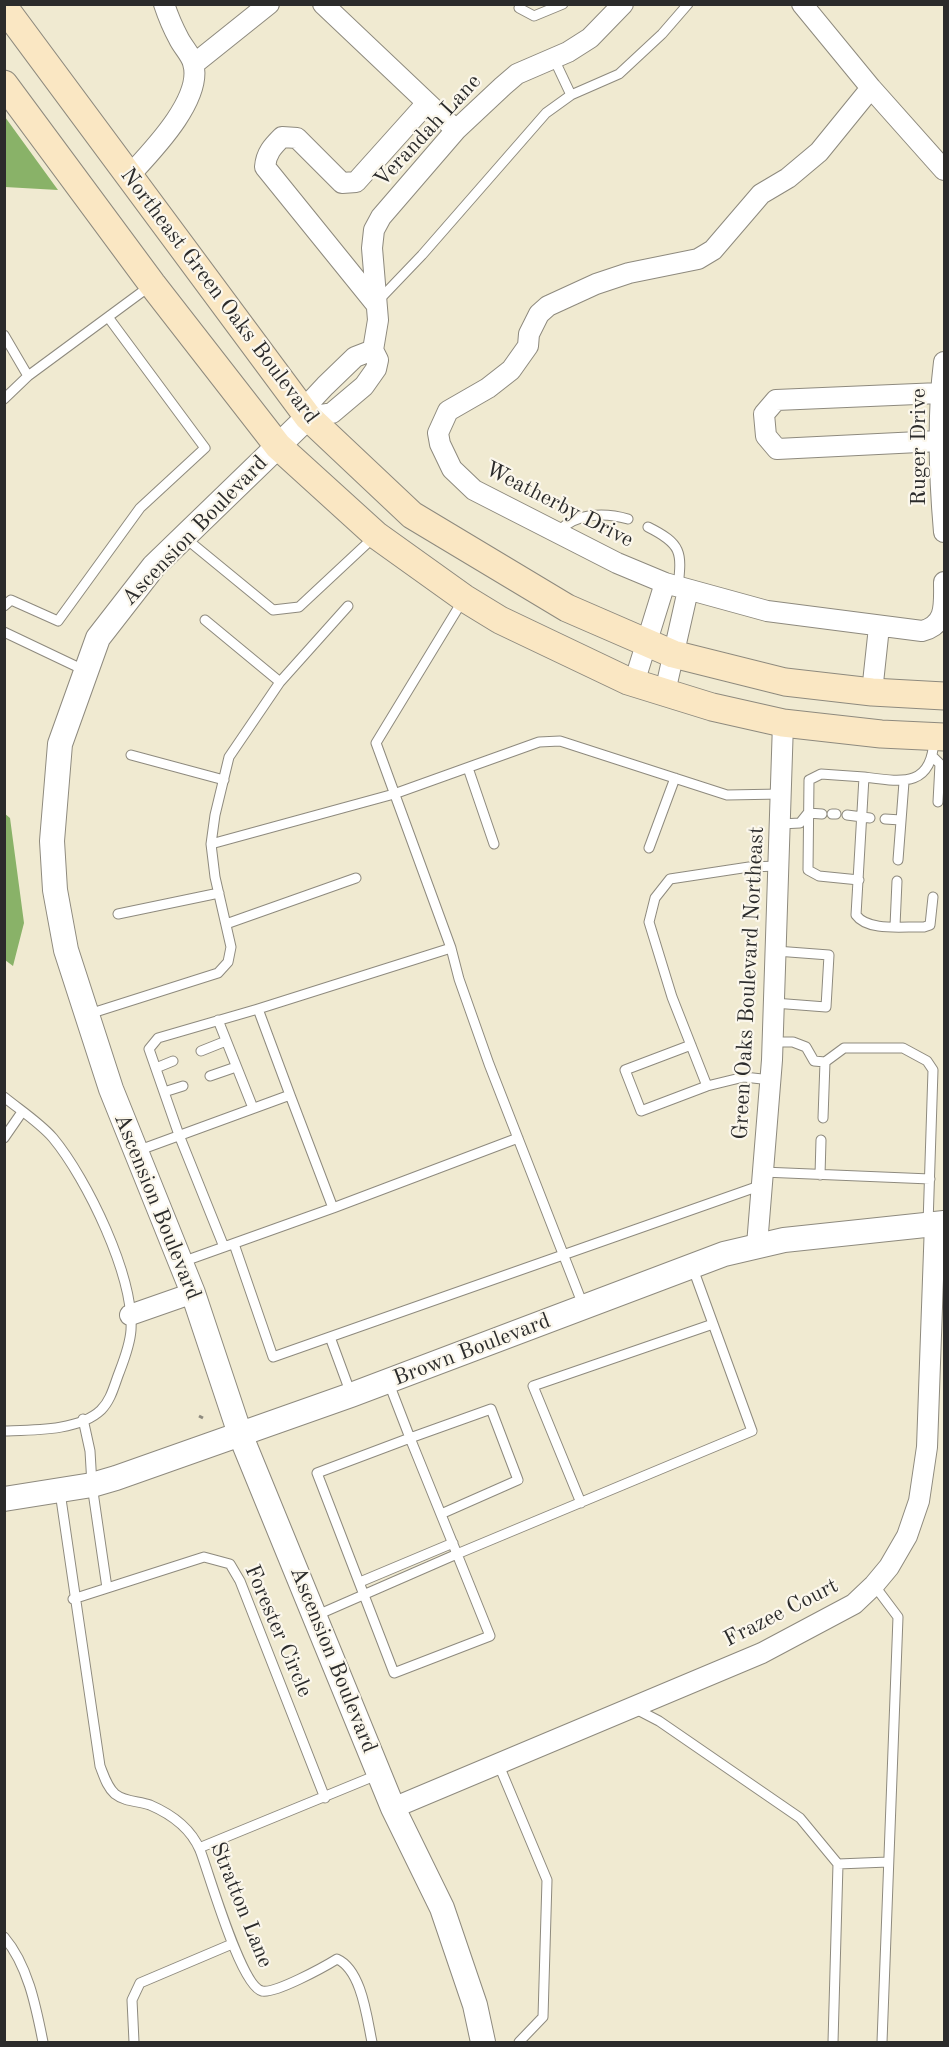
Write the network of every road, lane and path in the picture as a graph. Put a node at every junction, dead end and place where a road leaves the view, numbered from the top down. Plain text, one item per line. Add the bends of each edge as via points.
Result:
1 (164, 4) edge
2 (269, 4) edge
3 (323, 4) edge
4 (520, 4) edge
5 (563, 4) edge
6 (622, 4) edge
7 (688, 4) edge
8 (802, 4) edge
9 (4, 7) edge
10 (554, 58) junction
11 (194, 64) junction
12 (4, 84) edge
13 (871, 88) junction
14 (571, 95) junction
15 (426, 104) junction
16 (456, 130) junction
17 (945, 170) edge
18 (128, 177) junction
19 (152, 284) junction
20 (375, 303) junction
21 (108, 317) junction
22 (6, 340) edge
23 (373, 350) junction
24 (945, 362) edge
25 (28, 376) junction
26 (940, 393) junction
27 (4, 399) edge
28 (308, 417) junction
29 (939, 441) junction
30 (278, 446) junction
31 (628, 519) dead end
32 (648, 527) dead end
33 (558, 532) junction
34 (945, 532) edge
35 (376, 535) junction
36 (184, 537) junction
37 (945, 582) edge
38 (677, 587) junction
39 (464, 598) junction
40 (7, 600) edge
41 (348, 606) dead end
42 (944, 608) edge
43 (205, 620) dead end
44 (879, 627) junction
45 (4, 632) edge
46 (646, 642) junction
47 (674, 654) junction
48 (86, 671) junction
49 (280, 682) junction
50 (634, 683) junction
51 (872, 692) junction
52 (665, 693) junction
53 (945, 696) edge
54 (783, 723) junction
55 (937, 743) edge
56 (131, 755) dead end
57 (468, 768) junction
58 (864, 777) junction
59 (675, 778) junction
60 (224, 780) junction
61 (903, 782) junction
62 (394, 794) junction
63 (781, 794) junction
64 (938, 802) dead end
65 (808, 813) junction
66 (830, 814) dead end
67 (847, 815) dead end
68 (866, 817) junction
69 (885, 819) dead end
70 (901, 820) junction
71 (781, 824) junction
72 (211, 844) junction
73 (494, 844) dead end
74 (649, 848) dead end
75 (898, 860) dead end
76 (778, 866) junction
77 (356, 878) dead end
78 (859, 880) junction
79 (897, 881) dead end
80 (219, 893) junction
81 (933, 897) dead end
82 (118, 914) dead end
83 (226, 924) junction
84 (895, 926) junction
85 (451, 948) junction
86 (776, 951) junction
87 (774, 1003) junction
88 (258, 1009) junction
89 (87, 1015) junction
90 (218, 1020) junction
91 (226, 1041) junction
92 (773, 1042) junction
93 (691, 1045) junction
94 (201, 1051) dead end
95 (173, 1061) dead end
96 (825, 1062) junction
97 (236, 1067) junction
98 (156, 1068) junction
99 (210, 1076) dead end
100 (771, 1080) junction
101 (183, 1086) dead end
102 (708, 1086) junction
103 (164, 1092) junction
104 (290, 1095) junction
105 (4, 1097) edge
106 (253, 1108) junction
107 (22, 1112) junction
108 (822, 1118) dead end
109 (180, 1135) junction
110 (4, 1138) edge
111 (518, 1138) junction
112 (821, 1140) dead end
113 (136, 1151) junction
114 (820, 1175) junction
115 (763, 1179) junction
116 (930, 1179) junction
117 (333, 1208) junction
118 (936, 1223) edge
119 (234, 1244) junction
120 (757, 1245) junction
121 (224, 1247) junction
122 (564, 1254) junction
123 (180, 1263) junction
124 (691, 1265) junction
125 (192, 1293) junction
126 (584, 1308) junction
127 (130, 1315) junction
128 (713, 1324) junction
129 (330, 1337) junction
130 (388, 1381) junction
131 (351, 1395) junction
132 (83, 1419) junction
133 (4, 1431) edge
134 (240, 1434) junction
135 (410, 1438) junction
136 (92, 1485) junction
137 (59, 1491) junction
138 (4, 1499) edge
139 (581, 1503) junction
140 (441, 1514) junction
141 (453, 1543) junction
142 (458, 1554) junction
143 (360, 1582) junction
144 (874, 1585) junction
145 (107, 1588) junction
146 (365, 1594) junction
147 (73, 1599) junction
148 (315, 1616) junction
149 (632, 1707) junction
150 (498, 1763) junction
151 (380, 1773) junction
152 (330, 1796) junction
153 (393, 1808) junction
154 (199, 1848) junction
155 (888, 1862) junction
156 (838, 1864) junction
157 (4, 1937) edge
158 (232, 1944) junction
159 (44, 2043) edge
160 (134, 2043) edge
161 (372, 2043) edge
162 (483, 2043) edge
163 (519, 2043) edge
164 (833, 2043) edge
165 (882, 2043) edge

1 - 11 street
2 - 11 street
3 - 15 street
4 - 5 lane via 519,8 534,16
6 - 10 street, Verandah Lane via 590,38
7 - 14 lane via 619,74
8 - 13 street
9 - 18 main road, Northeast Green Oaks Boulevard
10 - 14 lane
10 - 16 street, Verandah Lane via 518,74
11 - 18 street via 188,101 161,141
12 - 19 main road, Northeast Green Oaks Boulevard
13 - 17 street
13 - 33 street, Weatherby Drive via 819,152 761,194 713,250 698,259 596,284 548,306 539,314 528,346 511,370 448,411 438,433 440,444 461,479 474,490
14 - 20 lane via 546,113
15 - 16 street
15 - 20 street via 356,182 342,183 297,138 282,136 265,160 265,167
16 - 20 street, Verandah Lane via 374,230
18 - 28 main road, Northeast Green Oaks Boulevard
19 - 21 lane
19 - 30 main road, Northeast Green Oaks Boulevard
20 - 23 street, Verandah Lane via 378,320
21 - 25 lane
21 - 40 lane via 205,448 140,508 58,621
22 - 25 lane
23 - 28 street via 355,357 324,386 310,402
23 - 28 street, Verandah Lane via 378,360 376,369 364,386 332,413
24 - 26 street, Ruger Drive
25 - 27 lane
26 - 29 street, Ruger Drive
26 - 29 street via 776,400 764,414 766,436 777,449
28 - 30 street, Ascension Boulevard
28 - 46 main road, Northeast Green Oaks Boulevard via 412,515 567,608
29 - 34 street, Ruger Drive
30 - 35 main road, Northeast Green Oaks Boulevard
30 - 36 street, Ascension Boulevard
31 - 33 lane via 598,515 579,518
32 - 38 lane via 667,536 679,548
33 - 38 street, Weatherby Drive via 617,563
35 - 36 lane via 299,607 273,610
35 - 39 main road, Northeast Green Oaks Boulevard
36 - 48 street, Ascension Boulevard via 154,566 112,618 98,638
37 - 42 street
38 - 44 street, Weatherby Drive via 767,611
38 - 46 street
38 - 47 street
39 - 50 main road, Northeast Green Oaks Boulevard via 500,620
39 - 62 lane via 376,743
41 - 49 lane
42 - 44 street, Weatherby Drive via 941,620 930,629
43 - 49 lane
44 - 51 street
45 - 48 lane
46 - 47 main road, Northeast Green Oaks Boulevard
46 - 50 street
47 - 51 main road, Northeast Green Oaks Boulevard via 785,682
47 - 52 street
48 - 89 street, Ascension Boulevard via 60,744 52,841 55,890 66,950
49 - 60 lane via 229,757
50 - 52 main road, Northeast Green Oaks Boulevard
51 - 53 main road, Northeast Green Oaks Boulevard
52 - 54 main road, Northeast Green Oaks Boulevard
54 - 55 main road, Northeast Green Oaks Boulevard
54 - 63 street, Green Oaks Boulevard Northeast
55 - 61 lane via 922,773
55 - 64 lane
56 - 60 lane
57 - 59 lane via 539,742 560,741
57 - 62 lane
57 - 73 lane
58 - 61 lane
58 - 65 lane via 814,776 809,780
58 - 68 lane
59 - 63 lane via 728,795
59 - 74 lane
60 - 72 lane
61 - 70 lane
62 - 72 lane
62 - 85 lane
63 - 71 street, Green Oaks Boulevard Northeast
65 - 66 lane
65 - 71 lane via 800,823
65 - 78 lane via 807,870 819,876
67 - 68 lane
68 - 78 lane
69 - 70 lane
70 - 75 lane
71 - 76 street, Green Oaks Boulevard Northeast
72 - 80 lane
76 - 86 street, Green Oaks Boulevard Northeast
76 - 93 lane via 670,879 655,898 649,922
77 - 83 lane
78 - 84 lane via 856,915 861,921
79 - 84 lane
80 - 82 lane
80 - 83 lane
81 - 84 lane via 930,925
83 - 89 lane via 231,947 228,962 218,973
85 - 88 lane
85 - 111 lane
86 - 87 street, Green Oaks Boulevard Northeast
86 - 87 lane via 829,956 826,1007
87 - 92 street, Green Oaks Boulevard Northeast
88 - 90 lane
88 - 104 lane
89 - 113 street, Ascension Boulevard
90 - 91 lane
90 - 98 lane via 158,1038 149,1049
91 - 94 lane
91 - 97 lane
92 - 96 lane via 806,1047 814,1061
92 - 100 street, Green Oaks Boulevard Northeast
93 - 102 lane
93 - 102 lane via 625,1070 641,1111
95 - 98 lane
96 - 108 lane
96 - 116 lane via 844,1048 903,1048 927,1061 933,1070
97 - 99 lane
97 - 106 lane
98 - 103 lane
100 - 102 lane via 744,1077
100 - 115 street, Green Oaks Boulevard Northeast
101 - 103 lane
103 - 109 lane
104 - 106 lane
104 - 117 lane
105 - 107 lane
106 - 109 lane
107 - 110 lane
107 - 127 lane via 52,1136 88,1193 116,1255
109 - 113 lane
109 - 121 lane
111 - 117 lane
111 - 122 lane
112 - 114 lane
113 - 123 street, Ascension Boulevard
114 - 115 lane
114 - 116 lane
115 - 120 street, Green Oaks Boulevard Northeast
115 - 122 lane
116 - 118 lane
117 - 119 lane
118 - 120 street, Brown Boulevard
118 - 144 street, Frazee Court via 927,1447 919,1501 907,1536
119 - 121 lane
119 - 129 lane via 273,1357
120 - 124 street, Brown Boulevard
121 - 123 lane
122 - 126 lane
122 - 129 lane
123 - 125 street, Ascension Boulevard
124 - 126 street, Brown Boulevard
124 - 128 lane
125 - 127 street
125 - 134 street, Ascension Boulevard
126 - 130 street, Brown Boulevard
127 - 132 lane via 128,1350 110,1397 100,1411
128 - 139 lane via 752,1431
128 - 139 lane via 533,1386
129 - 131 lane
130 - 131 street, Brown Boulevard
130 - 135 lane
131 - 134 street, Brown Boulevard
132 - 133 lane via 54,1430
132 - 136 lane
134 - 136 street, Brown Boulevard
134 - 148 street, Ascension Boulevard
135 - 140 lane
135 - 140 lane via 491,1408 518,1480
135 - 143 lane via 317,1473
136 - 137 street, Brown Boulevard
136 - 145 lane
137 - 138 street, Brown Boulevard
137 - 147 lane, Stratton Lane
139 - 142 lane
140 - 141 lane
141 - 142 lane
141 - 143 lane
142 - 146 lane
142 - 146 lane via 490,1636 394,1673
143 - 146 lane
144 - 149 street, Frazee Court via 854,1604 798,1635
144 - 155 lane via 898,1617
145 - 147 lane
145 - 152 lane, Forester Circle via 204,1557 230,1564
146 - 148 lane
147 - 154 lane, Stratton Lane via 100,1766 108,1786 123,1798 150,1805 183,1824
148 - 151 street, Ascension Boulevard
149 - 150 street, Frazee Court
149 - 156 lane via 659,1721 800,1818
150 - 153 street, Frazee Court
150 - 163 lane via 547,1880 543,2017
151 - 152 lane
151 - 153 street, Ascension Boulevard
152 - 154 lane
153 - 162 street, Ascension Boulevard via 442,1908 476,2005
154 - 158 lane, Stratton Lane
155 - 156 lane
155 - 165 lane
156 - 164 lane
157 - 159 lane via 28,1983
158 - 160 lane via 140,1983 132,2000
158 - 161 lane, Stratton Lane via 254,1988 263,1992 337,1959 343,1961 362,1995

